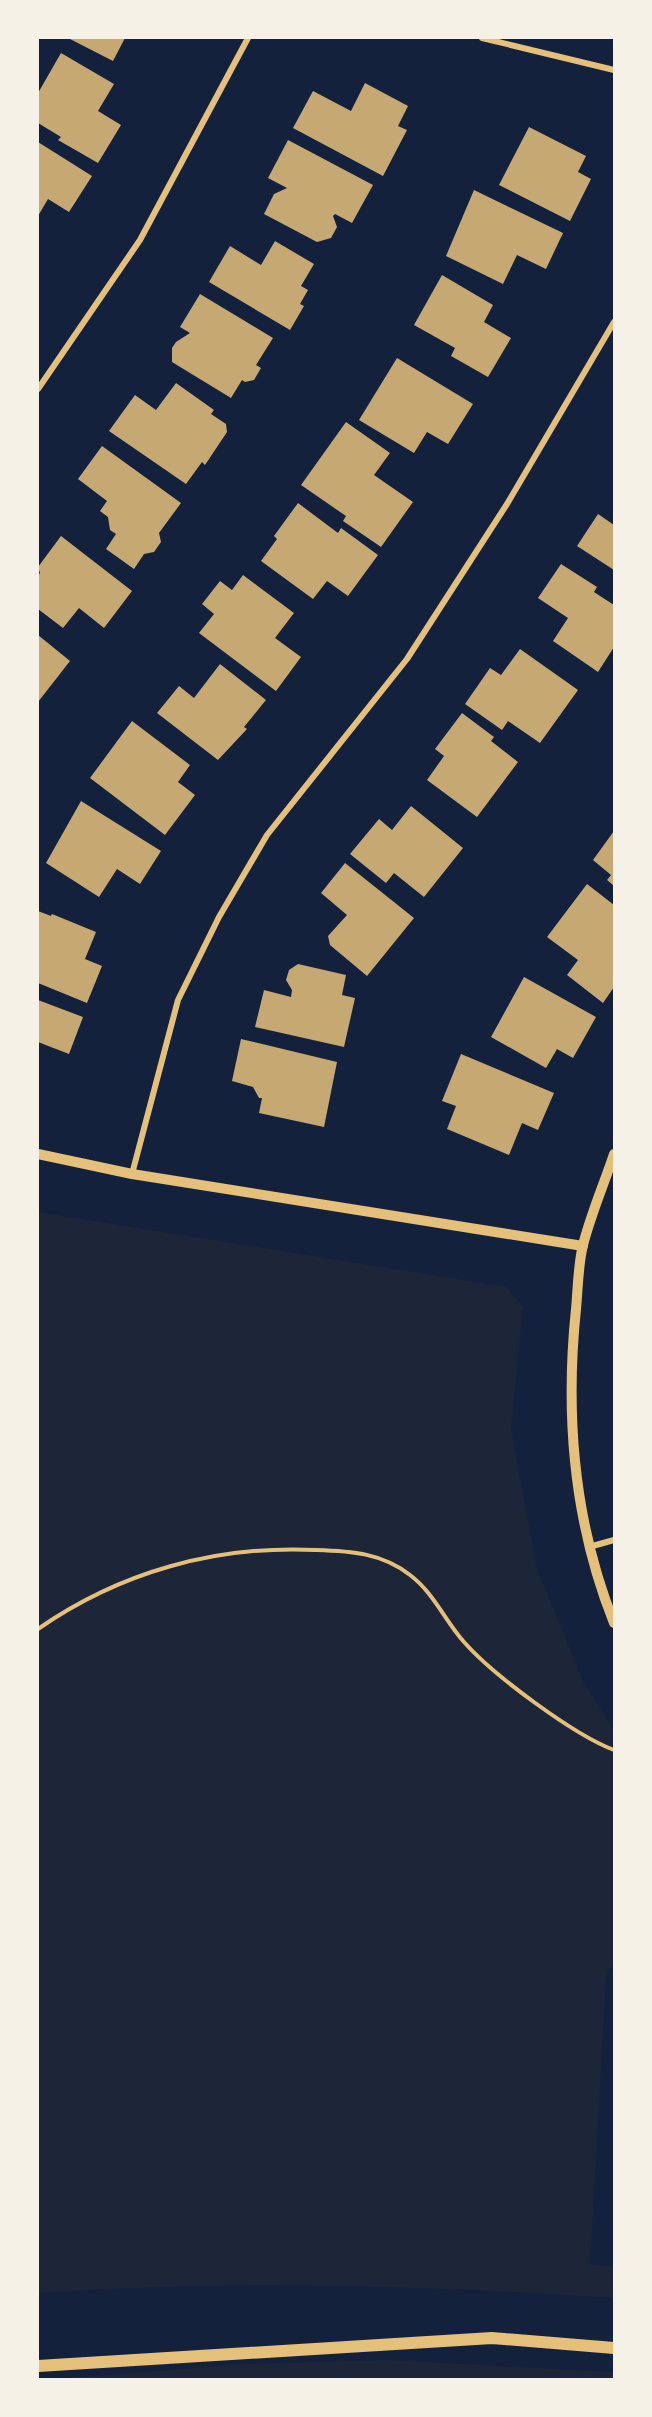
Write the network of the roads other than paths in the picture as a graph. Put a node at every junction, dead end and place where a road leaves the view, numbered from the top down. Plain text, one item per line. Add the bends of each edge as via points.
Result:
1 (248, 38) edge
2 (482, 38) edge
3 (615, 70) edge
4 (615, 322) edge
5 (38, 389) edge
6 (38, 1154) edge
7 (615, 1154) edge
8 (132, 1174) junction
9 (583, 1246) junction
10 (615, 1540) edge
11 (589, 1547) junction
12 (615, 1623) edge
13 (615, 2348) edge
14 (38, 2366) edge

1 - 5 street via 140,240
2 - 3 street
4 - 8 street via 507,504 406,659 267,835 219,917 178,1000
6 - 8 street
7 - 9 street
8 - 9 street
9 - 11 street via 572,1352 573,1443 578,1496
10 - 11 street
11 - 12 street
13 - 14 main road via 492,2338

